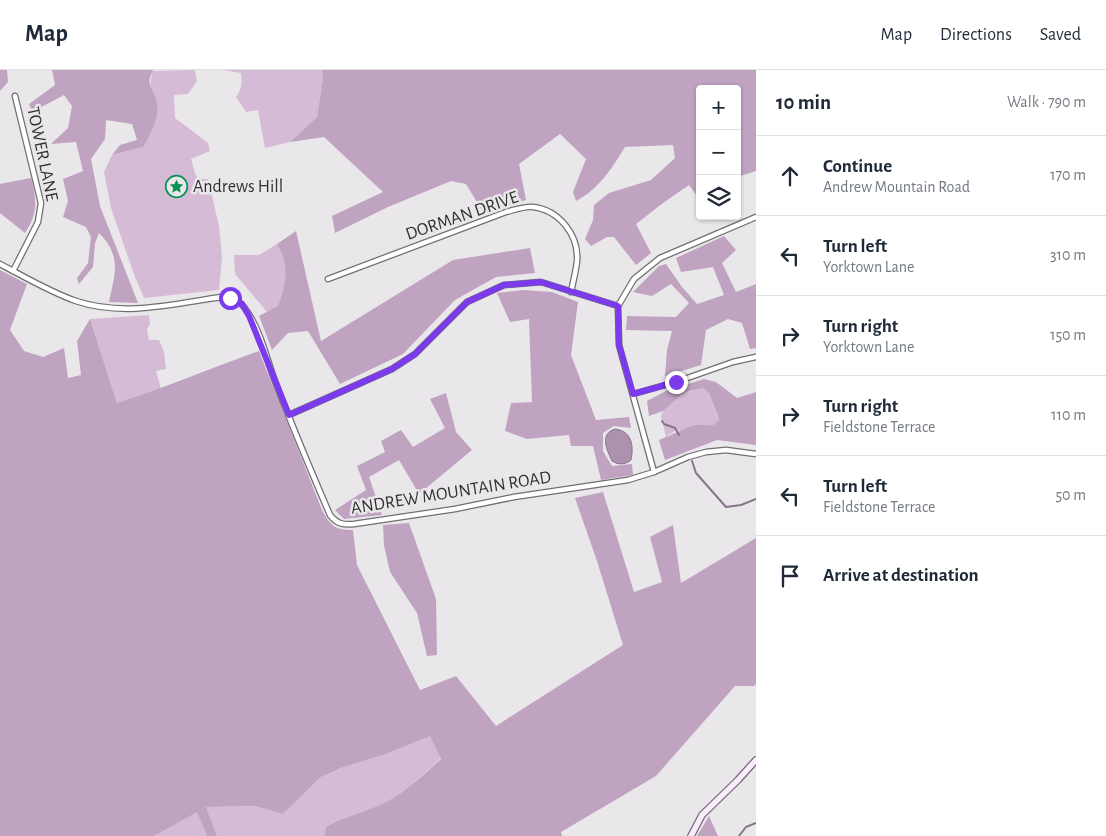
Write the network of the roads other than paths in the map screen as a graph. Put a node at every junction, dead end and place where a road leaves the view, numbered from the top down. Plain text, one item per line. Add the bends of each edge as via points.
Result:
1 (15, 96) dead end
2 (756, 217) edge
3 (0, 264) edge
4 (13, 271) junction
5 (328, 279) dead end
6 (571, 292) junction
7 (618, 306) junction
8 (756, 357) edge
9 (633, 394) junction
10 (289, 415) junction
11 (756, 454) edge
12 (654, 472) junction
13 (756, 760) edge
14 (691, 836) edge

1 - 4 street, TOWER LANE via 41,202 38,222
2 - 7 street via 660,258 634,279
3 - 4 street, ANDREW MOUNTAIN ROAD
4 - 10 street, ANDREW MOUNTAIN ROAD via 76,301 105,307 153,308 221,298 235,299 246,309 253,323
5 - 6 street, DORMAN DRIVE via 506,212 532,207 556,215 574,239 577,259
6 - 7 street
6 - 10 street via 541,282 504,285 467,302 415,354 392,369
7 - 9 street via 619,345
8 - 9 street
9 - 12 street
10 - 12 street, ANDREW MOUNTAIN ROAD via 330,515 342,524 439,512 514,497 622,482
11 - 12 street, ANDREW MOUNTAIN ROAD via 726,450 706,452
13 - 14 street via 702,815

